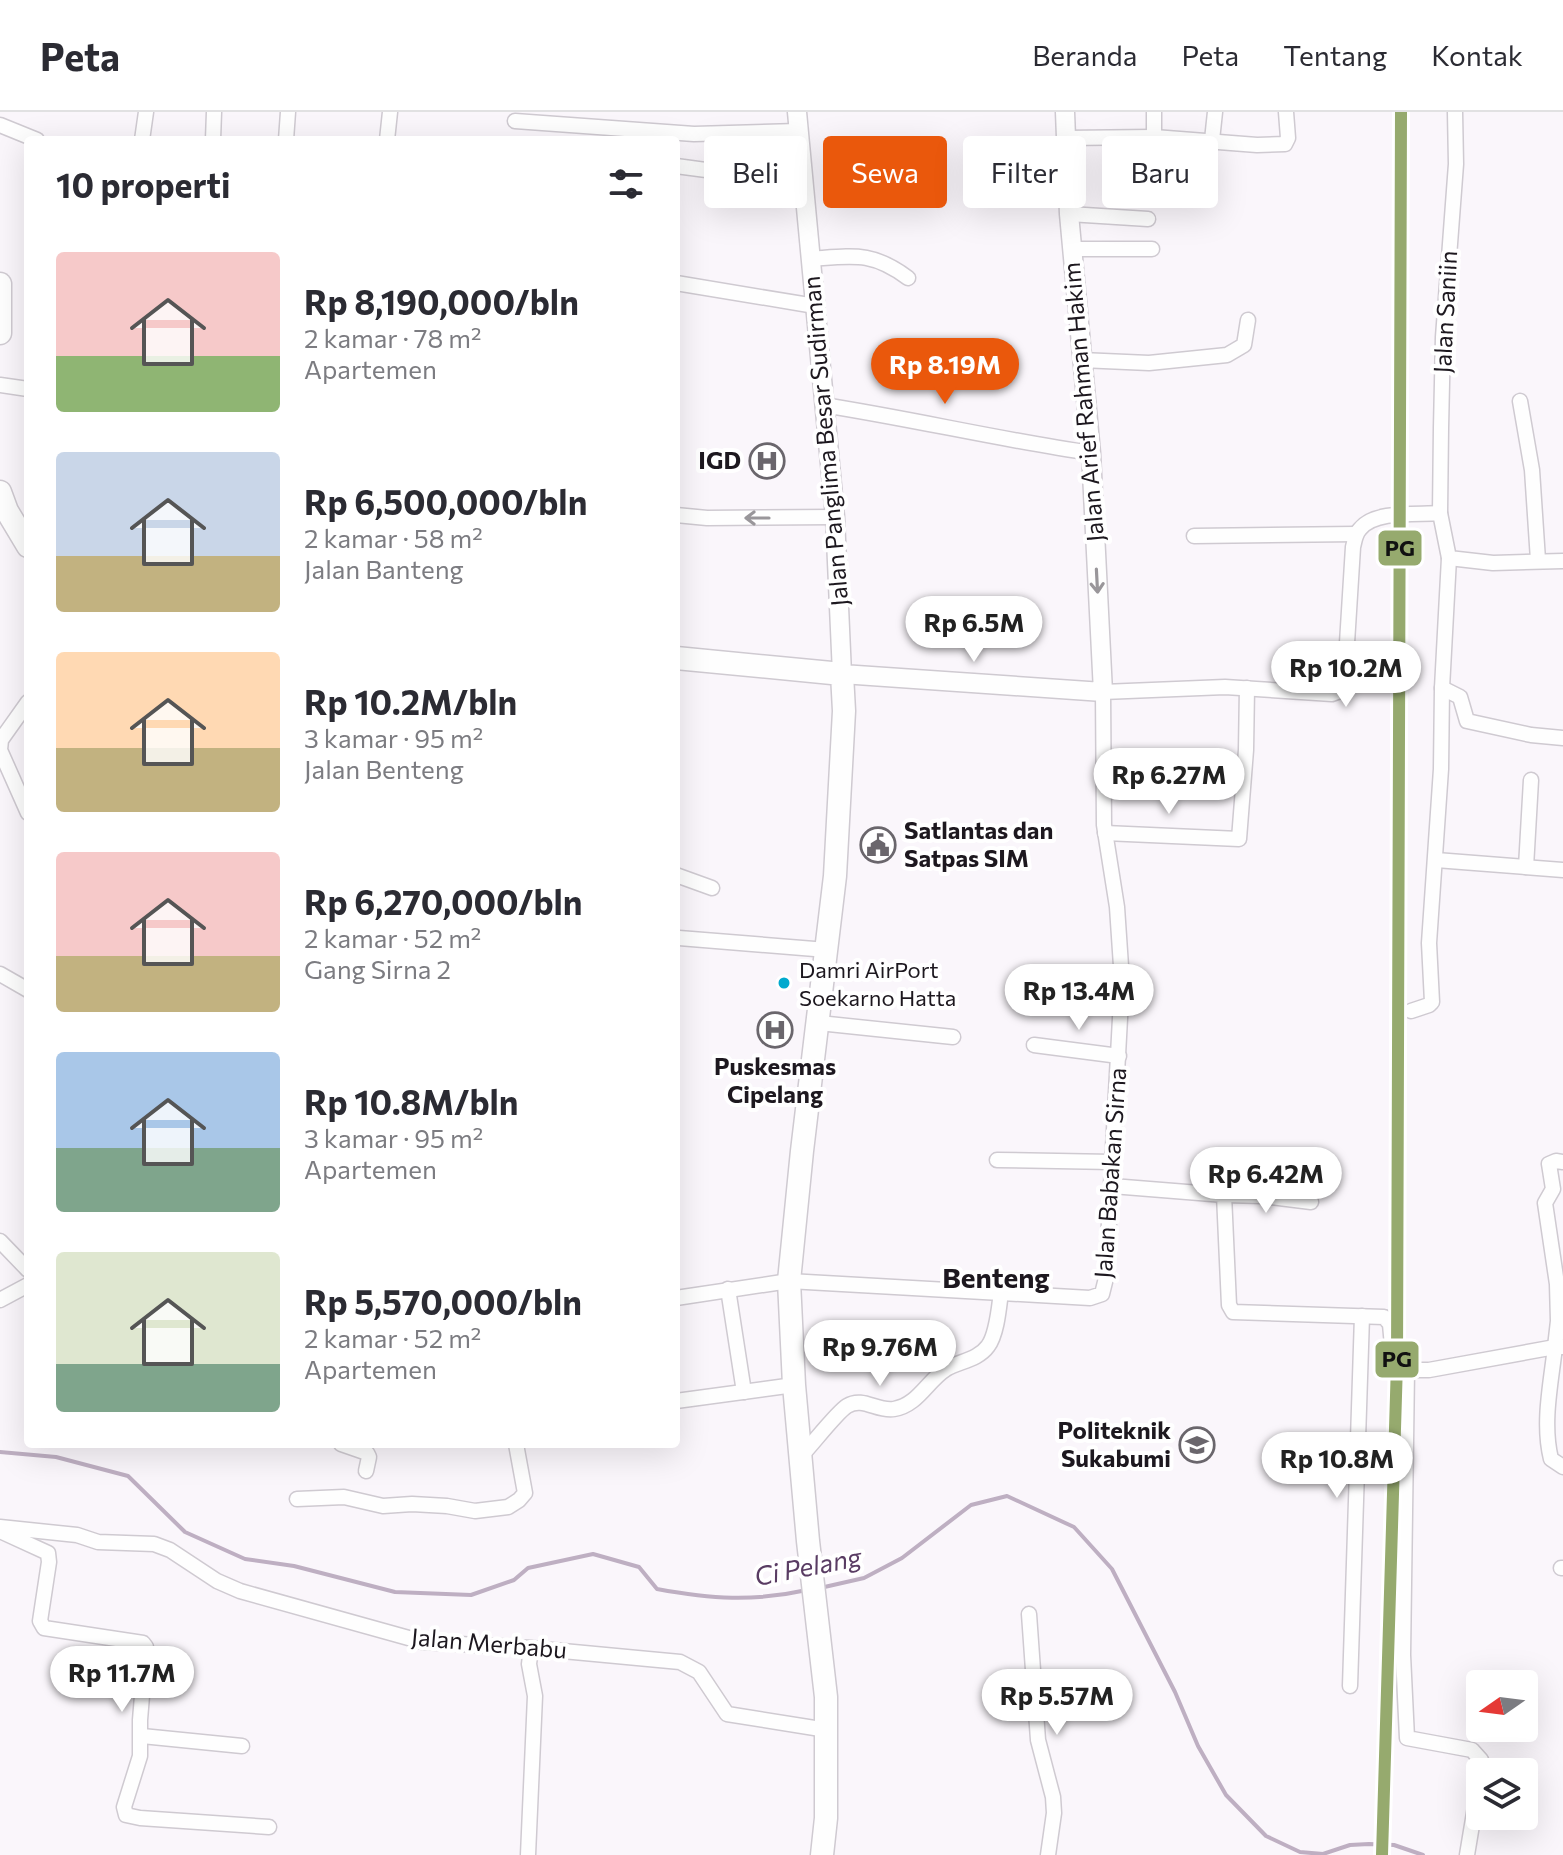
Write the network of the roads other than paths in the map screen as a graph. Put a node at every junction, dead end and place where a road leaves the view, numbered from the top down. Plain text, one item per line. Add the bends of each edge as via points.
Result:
1 (146, 112) edge
2 (214, 112) edge
3 (288, 112) edge
4 (390, 112) edge
5 (797, 112) edge
6 (1065, 112) edge
7 (1154, 112) edge
8 (1215, 112) edge
9 (1286, 112) edge
10 (1455, 112) edge
11 (515, 121) dead end
12 (3, 128) edge
13 (798, 131) junction
14 (26, 136) edge
15 (143, 136) edge
16 (213, 136) edge
17 (286, 136) edge
18 (387, 136) edge
19 (798, 136) edge
20 (1065, 136) edge
21 (1154, 136) edge
22 (1212, 136) edge
23 (1218, 141) edge
24 (680, 167) edge
25 (704, 170) edge
26 (805, 208) edge
27 (1069, 208) edge
28 (1069, 214) junction
29 (1148, 219) dead end
30 (1071, 249) junction
31 (1152, 249) dead end
32 (810, 259) junction
33 (908, 278) dead end
34 (0, 284) edge
35 (680, 284) edge
36 (815, 306) junction
37 (1248, 320) dead end
38 (0, 333) edge
39 (1081, 360) junction
40 (0, 385) edge
41 (24, 388) edge
42 (1520, 401) dead end
43 (823, 405) junction
44 (1091, 453) junction
45 (0, 492) edge
46 (1440, 513) junction
47 (680, 515) edge
48 (835, 517) junction
49 (1356, 534) junction
50 (1194, 536) dead end
51 (24, 539) edge
52 (1449, 558) junction
53 (1538, 560) junction
54 (1563, 561) edge
55 (680, 658) edge
56 (842, 674) junction
57 (1247, 688) junction
58 (1442, 688) junction
59 (1103, 692) junction
60 (24, 708) edge
61 (1563, 738) edge
62 (1531, 780) dead end
63 (24, 804) edge
64 (1105, 833) junction
65 (1436, 860) junction
66 (1526, 867) junction
67 (1563, 870) edge
68 (680, 876) edge
69 (712, 888) dead end
70 (680, 938) edge
71 (827, 950) junction
72 (0, 974) edge
73 (24, 988) edge
74 (1411, 1011) dead end
75 (819, 1023) junction
76 (953, 1037) dead end
77 (1034, 1045) dead end
78 (1119, 1056) junction
79 (997, 1160) dead end
80 (1113, 1162) junction
81 (1563, 1162) edge
82 (1112, 1186) junction
83 (1224, 1195) junction
84 (1311, 1202) dead end
85 (0, 1241) edge
86 (24, 1267) edge
87 (789, 1281) junction
88 (24, 1287) edge
89 (728, 1289) junction
90 (1001, 1292) junction
91 (680, 1297) edge
92 (0, 1300) edge
93 (1362, 1316) junction
94 (1559, 1347) edge
95 (1407, 1370) junction
96 (794, 1385) junction
97 (744, 1392) junction
98 (680, 1400) edge
99 (353, 1448) edge
100 (517, 1448) edge
101 (801, 1456) junction
102 (1563, 1467) edge
103 (366, 1471) dead end
104 (297, 1499) dead end
105 (0, 1529) edge
106 (1029, 1614) dead end
107 (531, 1648) junction
108 (1350, 1686) dead end
109 (827, 1730) junction
110 (142, 1736) junction
111 (242, 1746) dead end
112 (1479, 1758) edge
113 (269, 1827) dead end
114 (1471, 1830) edge
115 (1467, 1853) edge
116 (528, 1855) edge
117 (822, 1855) edge
118 (1048, 1855) edge

1 - 15 street
2 - 16 street
3 - 17 street
4 - 18 street
5 - 13 main road, Jalan Panglima Besar Sudirman
6 - 20 main road, Jalan Arief Rahman Hakim
7 - 21 street
8 - 22 street
9 - 23 street via 1285,144
10 - 46 street, Jalan Saniin
11 - 13 street via 694,134
12 - 14 street
13 - 19 main road, Jalan Panglima Besar Sudirman
24 - 25 street
26 - 32 main road, Jalan Panglima Besar Sudirman
27 - 28 main road, Jalan Arief Rahman Hakim
28 - 29 street
28 - 30 main road, Jalan Arief Rahman Hakim
30 - 31 street
30 - 39 main road, Jalan Arief Rahman Hakim
32 - 33 street via 867,256
32 - 36 main road, Jalan Panglima Besar Sudirman
34 - 38 highway
35 - 36 street
36 - 43 main road, Jalan Panglima Besar Sudirman
37 - 39 street via 1244,345 1227,355 1149,363
39 - 44 main road, Jalan Arief Rahman Hakim
40 - 41 street
42 - 53 street via 1532,470
43 - 44 street
43 - 48 main road, Jalan Panglima Besar Sudirman
44 -> 59 main road, Jalan Arief Rahman Hakim
45 - 51 highway
46 - 49 street via 1379,518
46 - 52 street, Jalan Saniin
48 -> 47 street
48 - 56 main road, Jalan Panglima Besar Sudirman
49 - 50 street
49 - 57 street via 1340,691
52 - 53 street via 1493,563
52 - 58 street, Jalan Saniin
53 - 54 street
55 - 56 highway
56 - 59 main road
56 - 71 highway via 844,711
57 - 59 street
57 - 64 street via 1239,839
58 - 61 street via 1460,697 1467,721
58 - 65 street, Jalan Saniin
59 - 64 street, Jalan Babakan Sirna
60 - 63 street via 1,740 0,750
62 - 66 street
64 - 78 street, Jalan Babakan Sirna via 1121,948
65 - 66 street
65 - 74 street, Jalan Saniin via 1429,943 1432,1002
66 - 67 street
68 - 69 street
70 - 71 street
71 - 75 highway
72 - 73 street
75 - 76 street
75 - 87 highway
77 - 78 street
78 - 80 street, Jalan Babakan Sirna
79 - 80 street
80 - 82 street, Jalan Babakan Sirna
81 - 94 street via 1549,1164 1553,1189 1545,1203 1557,1284
82 - 83 street
82 - 90 street, Jalan Babakan Sirna via 1102,1294 1090,1298
83 - 84 street
83 - 93 street via 1233,1312
85 - 86 street
87 - 89 street, Jalan Babakan Sirna
87 - 90 street, Jalan Babakan Sirna
87 - 96 highway
88 - 92 street
89 - 91 street, Jalan Babakan Sirna
89 - 97 street
90 - 101 street via 990,1344 982,1352 948,1368 903,1407 884,1410 860,1402 846,1407
93 - 95 street via 1388,1320 1393,1357
93 - 108 street
94 - 95 street
94 - 102 street via 1547,1420 1551,1459
95 - 112 street via 1407,1738 1472,1750
96 - 97 street
96 - 101 highway
97 - 98 street
99 - 103 street via 367,1453
100 - 104 street via 525,1493 508,1507 491,1511 383,1506 344,1497
101 - 109 highway
105 - 107 street, Jalan Merbabu via 154,1544 240,1591 412,1640
105 - 110 street via 48,1553 40,1621 44,1628 146,1647
106 - 118 street via 1038,1740 1053,1797
107 - 109 street, Jalan Merbabu via 687,1664 699,1672 727,1714
107 - 116 street via 535,1696
109 - 117 highway
110 - 111 street
110 - 113 street via 126,1815
114 - 115 street

